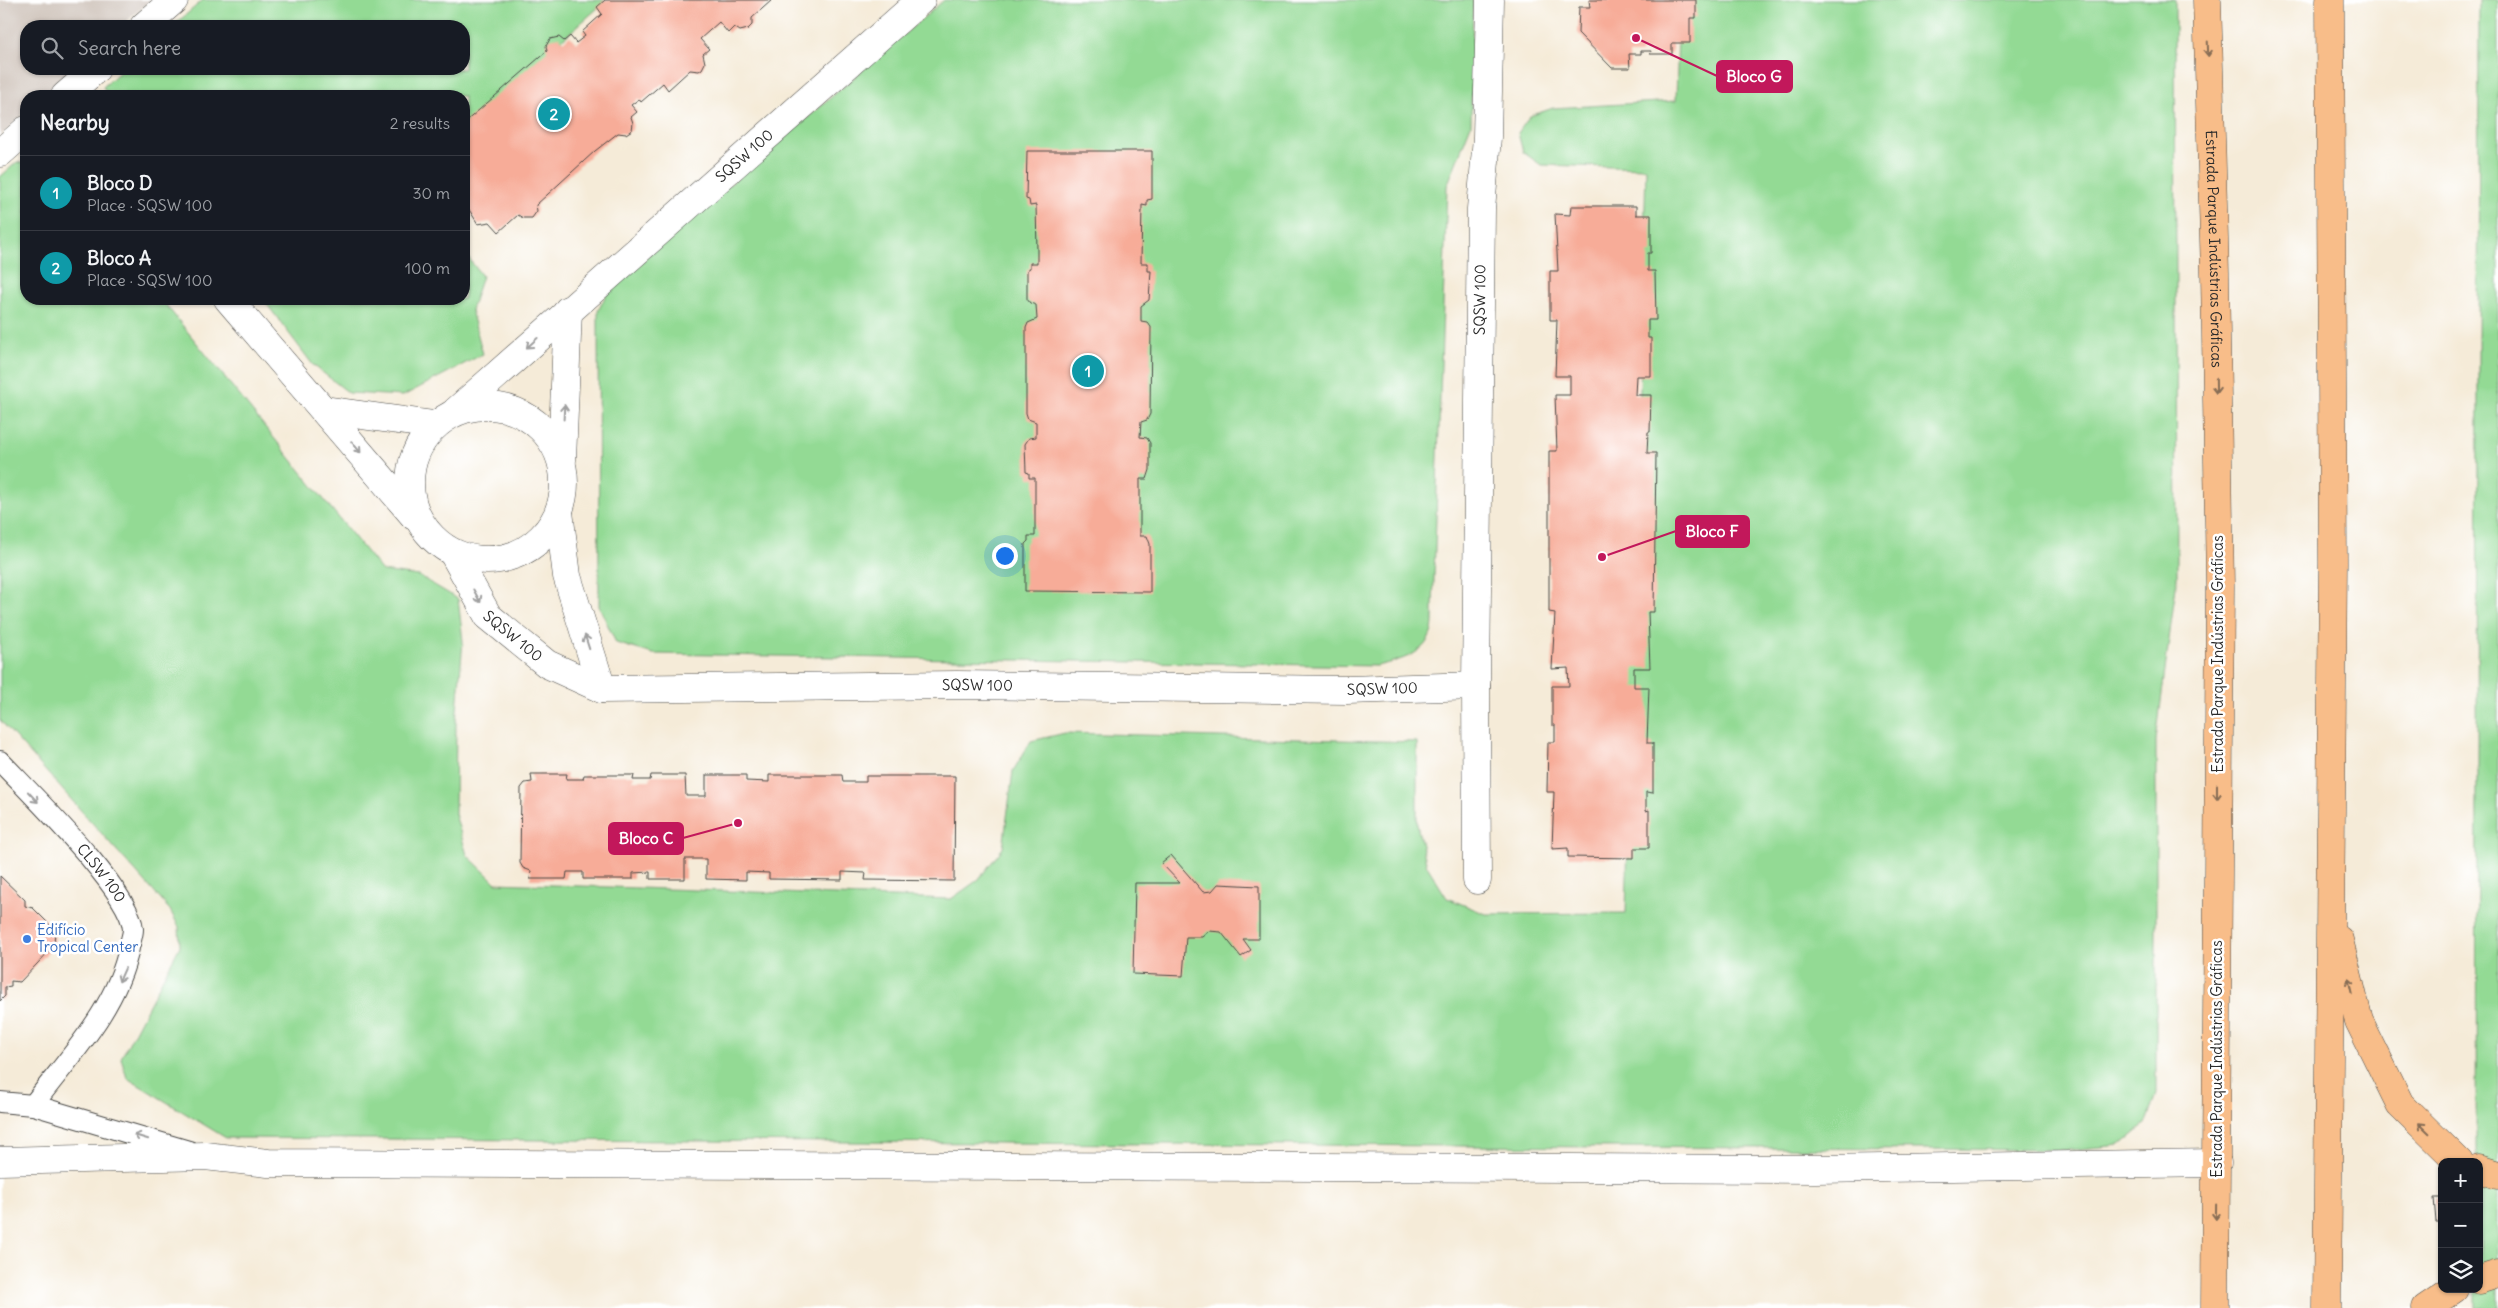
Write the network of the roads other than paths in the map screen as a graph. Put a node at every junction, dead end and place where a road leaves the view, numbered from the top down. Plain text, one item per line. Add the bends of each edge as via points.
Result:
1 (174, 0) edge
2 (921, 0) edge
3 (1490, 0) edge
4 (2207, 0) edge
5 (2330, 0) edge
6 (151, 20) edge
7 (89, 75) edge
8 (72, 90) edge
9 (20, 135) edge
10 (0, 153) edge
11 (233, 305) edge
12 (568, 310) junction
13 (324, 410) junction
14 (445, 418) junction
15 (562, 460) junction
16 (559, 512) junction
17 (417, 519) junction
18 (453, 553) junction
19 (1476, 686) junction
20 (602, 689) junction
21 (0, 761) edge
22 (1477, 880) dead end
23 (2330, 898) junction
24 (0, 1102) edge
25 (33, 1104) junction
26 (205, 1156) junction
27 (2455, 1158) edge
28 (0, 1161) edge
29 (2217, 1163) junction
30 (2483, 1170) edge
31 (2498, 1175) edge
32 (2498, 1274) edge
33 (2483, 1279) edge
34 (2448, 1293) edge
35 (2215, 1308) edge
36 (2327, 1308) edge
37 (2426, 1308) edge

1 - 6 street
2 - 12 street, SQSW 100
3 - 19 street, SQSW 100 via 1487,137 1481,209
4 -> 29 main road, Estrada Parque Indústrias Gráficas via 2220,586
5 - 23 main road via 2333,571
7 - 8 street
9 - 10 street
11 - 13 street
12 -> 14 street, SQSW 100
15 -> 12 street
13 - 14 street
13 -> 17 street
14 - 15 street via 482,404 508,407 532,418 550,437
14 - 17 street via 418,446 409,471 410,496
15 - 16 street via 565,486
16 - 18 street via 545,534 525,550 502,560 477,560
20 -> 16 street via 567,576
17 - 18 street via 433,539
18 -> 20 street, SQSW 100 via 488,616 547,664
19 - 20 street, SQSW 100 via 1347,690 957,685
19 - 22 street
21 -> 25 lane, CLSW 100 via 95,864 123,902 133,929 125,969 108,1004
27 -> 23 main road via 2400,1104 2358,1021
23 - 36 main road
24 - 25 lane
26 -> 25 lane
26 - 28 street
26 - 29 street via 278,1163 1795,1169
29 -> 35 main road, Estrada Parque Indústrias Gráficas
30 - 31 main road
32 - 33 main road
34 - 37 main road

